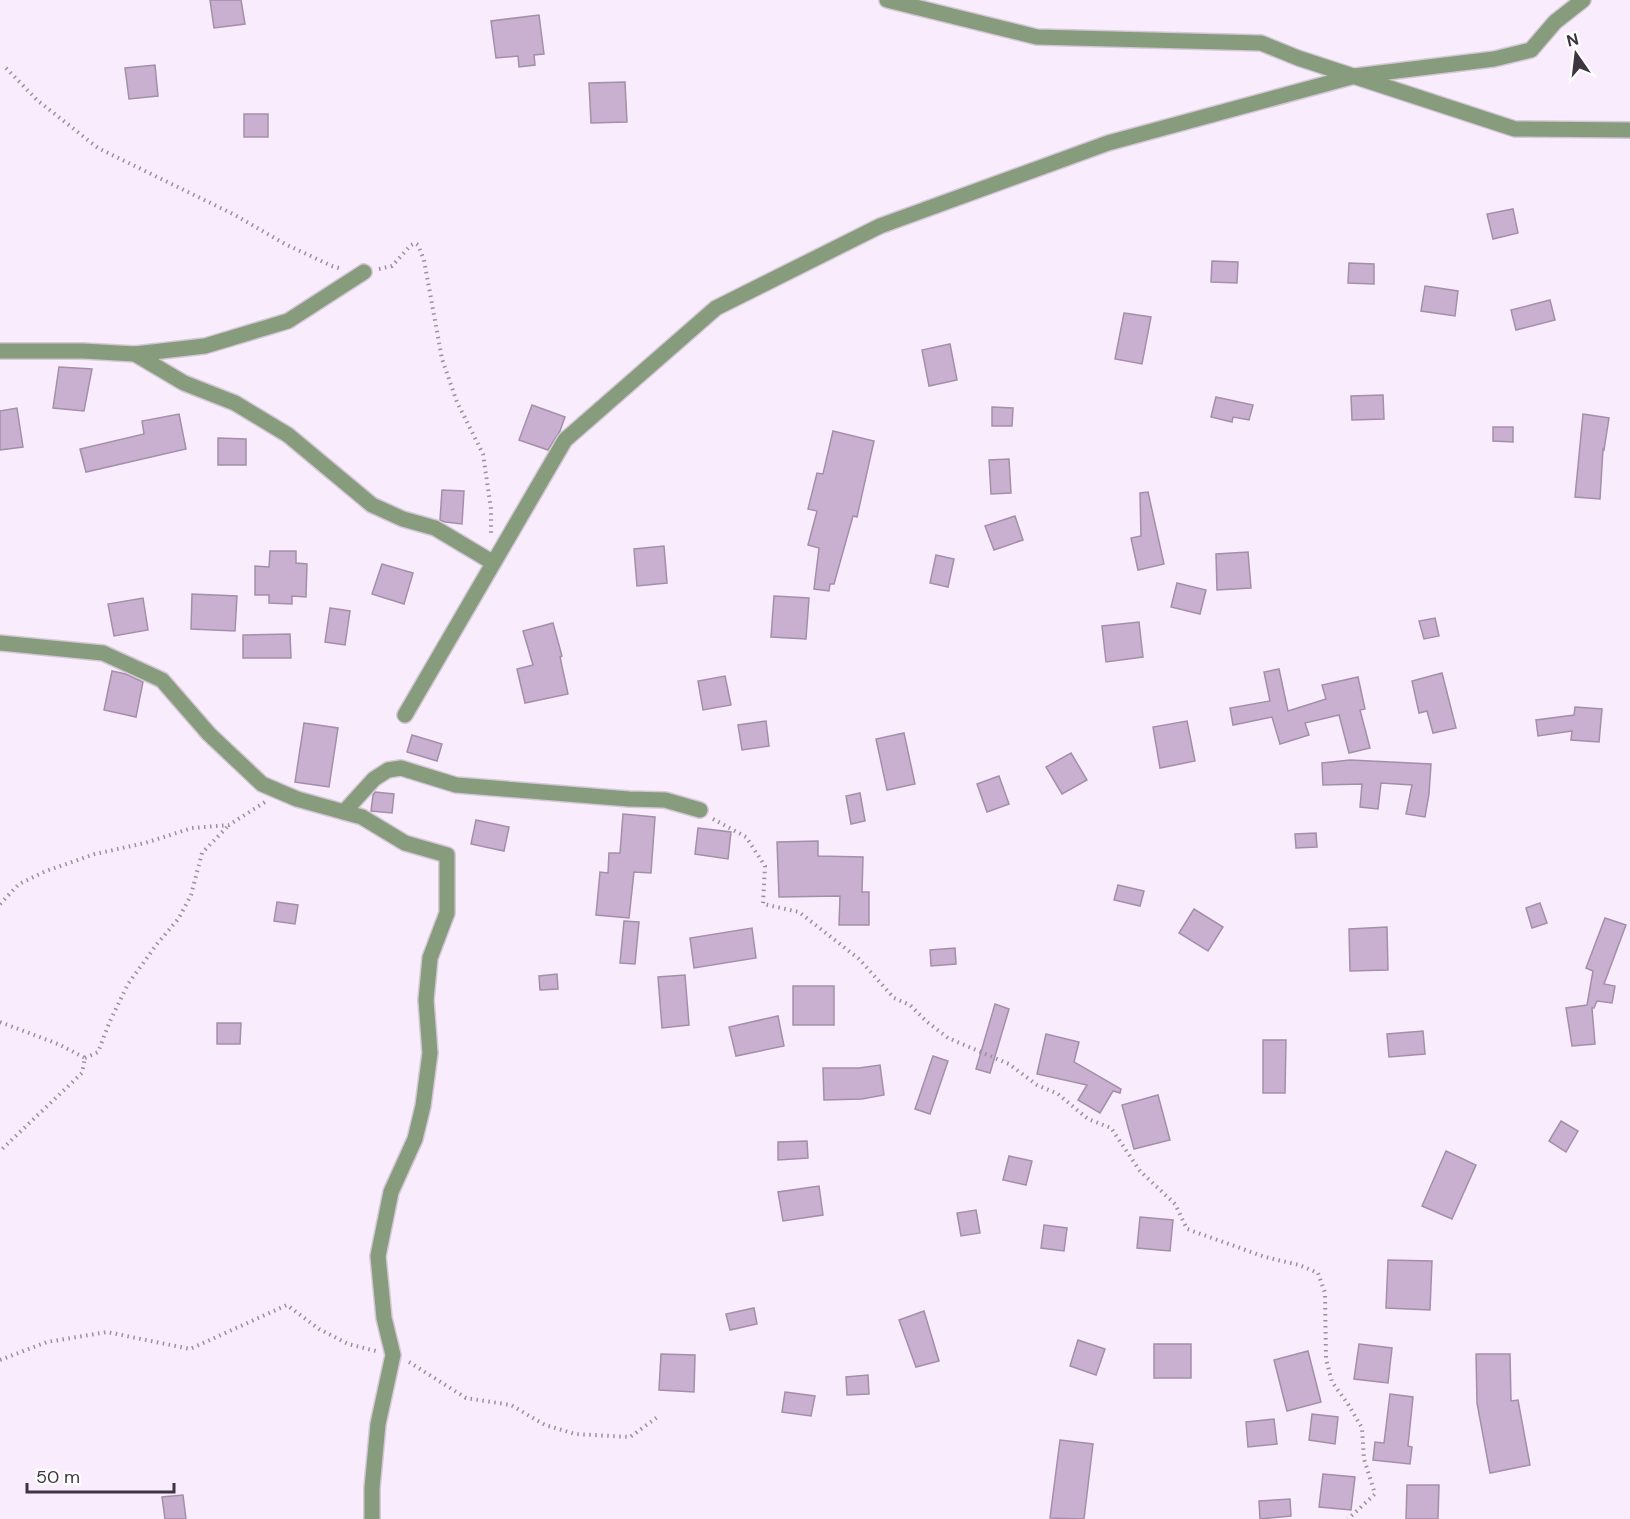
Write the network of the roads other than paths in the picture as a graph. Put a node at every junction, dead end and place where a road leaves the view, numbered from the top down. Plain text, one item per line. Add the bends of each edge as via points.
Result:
1 (886, 0) edge
2 (1583, 0) edge
3 (1355, 76) junction
4 (1630, 130) edge
5 (364, 272) road end
6 (0, 351) edge
7 (135, 354) junction
8 (489, 561) junction
9 (0, 643) edge
10 (405, 714) dead end
11 (700, 810) road end
12 (344, 812) junction
13 (372, 1519) edge

1 - 3 street via 1037,38 1261,43
2 - 3 street via 1555,22 1531,50 1494,59
3 - 4 street via 1515,129
3 - 8 street via 1108,143 880,226 716,308 565,440
5 - 7 street via 288,321 205,346
6 - 7 street
7 - 8 street via 184,383 235,403 288,435 372,505 435,528
8 - 10 street
9 - 12 street via 103,653 162,680 209,734 262,784
11 - 12 street via 665,800 456,785 401,768 387,770 374,779
12 - 13 street via 362,817 405,843 447,855 447,913 430,958 426,1000 430,1053 423,1107 415,1139 391,1192 378,1256 384,1318 393,1355 378,1424

